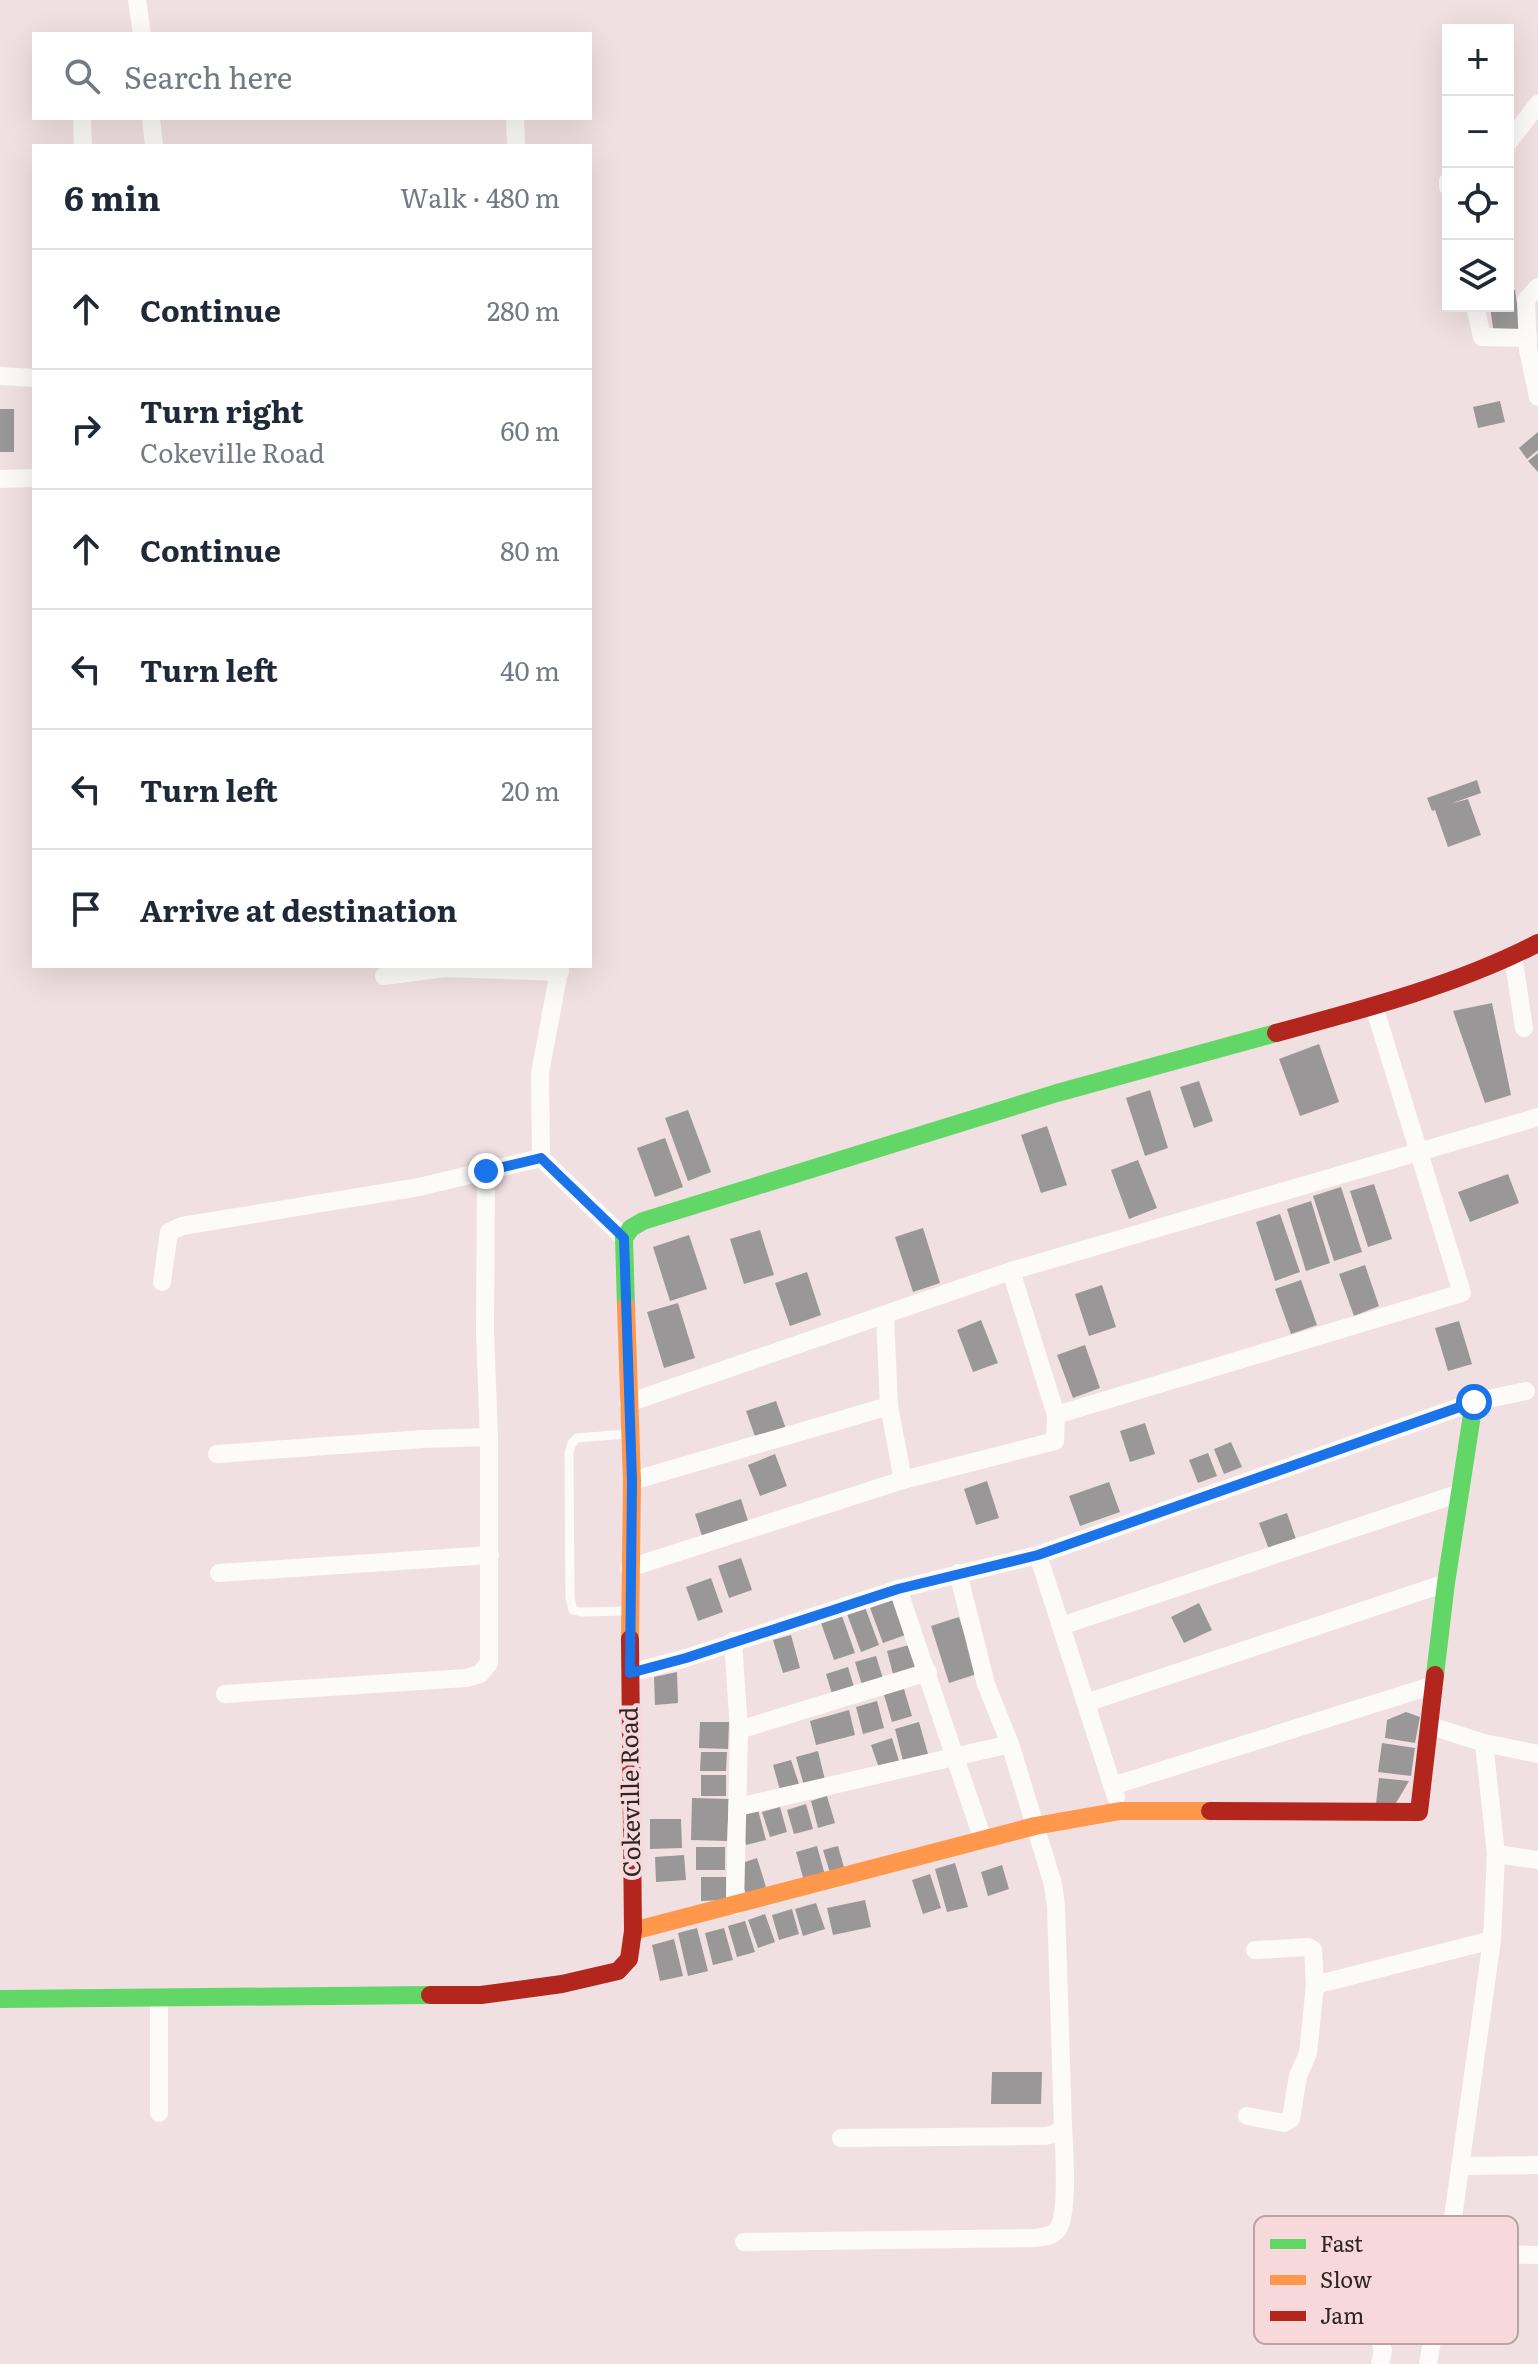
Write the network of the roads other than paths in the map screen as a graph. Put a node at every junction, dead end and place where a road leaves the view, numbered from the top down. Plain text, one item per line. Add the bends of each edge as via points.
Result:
1 (137, 0) edge
2 (142, 32) edge
3 (1538, 104) edge
4 (82, 120) edge
5 (151, 120) edge
6 (515, 120) edge
7 (1514, 135) edge
8 (83, 144) edge
9 (154, 144) edge
10 (516, 144) edge
11 (1538, 287) edge
12 (1476, 312) edge
13 (1531, 345) edge
14 (0, 376) edge
15 (32, 378) edge
16 (1538, 397) edge
17 (32, 478) edge
18 (0, 479) edge
19 (1538, 943) edge
20 (1513, 956) junction
21 (560, 969) edge
22 (384, 976) dead end
23 (1374, 1006) junction
24 (1524, 1028) dead end
25 (1538, 1117) edge
26 (1420, 1152) junction
27 (541, 1158) junction
28 (486, 1171) junction
29 (624, 1238) junction
30 (1011, 1271) junction
31 (162, 1282) dead end
32 (885, 1316) junction
33 (1526, 1391) dead end
34 (1474, 1402) junction
35 (628, 1403) junction
36 (889, 1406) junction
37 (1056, 1415) junction
38 (630, 1433) junction
39 (489, 1437) junction
40 (217, 1454) dead end
41 (903, 1480) junction
42 (632, 1481) junction
43 (1460, 1493) junction
44 (490, 1555) junction
45 (1038, 1555) junction
46 (629, 1568) junction
47 (219, 1573) dead end
48 (958, 1573) junction
49 (1446, 1583) junction
50 (898, 1589) junction
51 (629, 1611) junction
52 (1061, 1626) junction
53 (733, 1641) junction
54 (928, 1672) junction
55 (630, 1673) junction
56 (1434, 1685) junction
57 (225, 1694) dead end
58 (1086, 1703) junction
59 (1431, 1726) junction
60 (739, 1730) junction
61 (1484, 1743) junction
62 (1010, 1744) junction
63 (1538, 1754) edge
64 (955, 1757) junction
65 (1112, 1786) junction
66 (738, 1807) junction
67 (1120, 1811) junction
68 (1035, 1826) junction
69 (983, 1840) junction
70 (1496, 1854) junction
71 (1538, 1860) edge
72 (735, 1906) junction
73 (633, 1931) junction
74 (1492, 1940) junction
75 (1255, 1950) dead end
76 (1315, 1985) junction
77 (159, 1998) junction
78 (0, 1999) edge
79 (159, 2113) dead end
80 (1247, 2116) dead end
81 (1063, 2125) junction
82 (841, 2138) dead end
83 (1538, 2165) edge
84 (1460, 2166) junction
85 (1453, 2216) edge
86 (744, 2242) dead end
87 (1518, 2255) edge
88 (1538, 2255) edge
89 (1381, 2344) edge
90 (1432, 2344) edge
91 (1380, 2364) edge
92 (1428, 2364) edge

1 - 2 street
3 - 7 street
4 - 8 street
5 - 9 street
6 - 10 street
11 - 13 street via 1526,300
12 - 13 street via 1482,337
13 - 16 street
14 - 15 street
17 - 18 street
19 - 20 street
20 - 23 street
20 - 24 street
21 - 22 street via 445,968
21 - 27 street via 540,1073
23 - 26 street
23 - 29 street via 1057,1093 643,1221
25 - 26 street
26 - 30 street
26 - 37 street via 1462,1293
27 - 28 street
27 - 29 street
28 - 31 street via 376,1195 182,1226 169,1232
28 - 39 street
29 - 35 street, Cokeville Road
30 - 32 street
30 - 37 street
32 - 35 street
32 - 36 street
33 - 34 street
34 - 43 street
34 - 45 street
35 - 38 street, Cokeville Road
36 - 41 street
36 - 42 street
37 - 41 street via 1055,1441
38 - 42 street, Cokeville Road
38 - 51 lane via 577,1438 569,1453 573,1610
39 - 40 street
39 - 44 street
41 - 46 street
42 - 46 street, Cokeville Road
43 - 49 street
43 - 52 street
44 - 47 street
44 - 57 street via 489,1663 480,1674
45 - 48 street
45 - 52 street
46 - 51 street, Cokeville Road
48 - 50 street
48 - 62 street via 986,1684
49 - 56 street
49 - 58 street
50 - 53 street
50 - 54 street
51 - 55 street, Cokeville Road
52 - 58 street
53 - 55 street
53 - 60 street
54 - 60 street
54 - 64 street
55 - 73 street, Cokeville Road
56 - 59 street
56 - 65 street
58 - 65 street
59 - 61 street
59 - 67 street via 1419,1812
60 - 66 street
61 - 63 street
61 - 70 street
62 - 64 street
62 - 68 street
64 - 66 street
64 - 69 street
65 - 67 street
66 - 72 street
67 - 68 street
68 - 69 street
68 - 81 street via 1056,1906
69 - 72 street
70 - 71 street
70 - 74 street
72 - 73 street
73 - 77 street, Cokeville Road via 629,1959 618,1971 562,1984 481,1995
74 - 76 street
74 - 84 street
75 - 76 street via 1308,1947 1313,1950
76 - 80 street via 1308,2053 1291,2119 1284,2123
77 - 78 street
77 - 79 street
81 - 82 street via 1058,2133 1045,2136
81 - 86 street via 1063,2210 1058,2229 1050,2235
83 - 84 street
84 - 85 street
87 - 88 street
89 - 91 street
90 - 92 street

